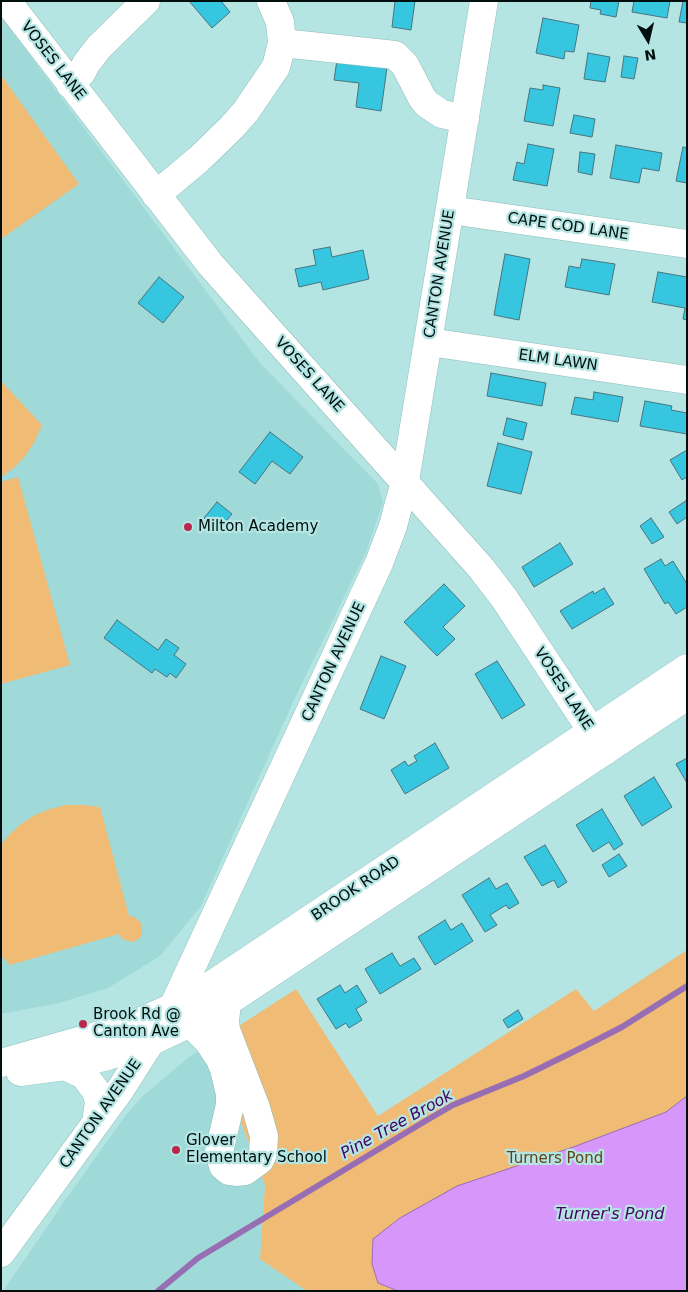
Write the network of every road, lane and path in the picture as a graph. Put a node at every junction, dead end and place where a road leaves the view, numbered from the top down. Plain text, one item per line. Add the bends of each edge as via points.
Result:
1 (7, 1) edge
2 (146, 1) edge
3 (271, 1) edge
4 (484, 1) edge
5 (282, 43) junction
6 (70, 84) junction
7 (465, 119) junction
8 (156, 195) junction
9 (450, 210) junction
10 (687, 244) edge
11 (429, 342) junction
12 (687, 380) edge
13 (406, 481) junction
14 (687, 668) edge
15 (687, 696) edge
16 (598, 742) junction
17 (227, 1003) junction
18 (182, 1016) junction
19 (154, 1040) junction
20 (1, 1063) edge
21 (65, 1066) junction
22 (1, 1072) edge
23 (96, 1123) junction
24 (1, 1253) edge

1 - 6 street, VOSES LANE
2 - 6 street via 99,47
3 - 5 street via 280,22
4 - 7 street, CANTON AVENUE
5 - 7 street via 395,55 405,65 427,104 442,114
5 - 8 street via 276,67 246,111 199,159
6 - 8 street, VOSES LANE
7 - 9 street, CANTON AVENUE
8 - 13 street, VOSES LANE via 230,288
9 - 10 street, CAPE COD LANE
9 - 11 street, CANTON AVENUE
11 - 12 street, ELM LAWN
11 - 13 street, CANTON AVENUE
13 - 16 street, VOSES LANE via 493,583
13 - 18 street, CANTON AVENUE via 372,581
14 - 16 street, BROOK ROAD
15 - 16 street, BROOK ROAD
16 - 17 street, BROOK ROAD
16 - 18 street, BROOK ROAD via 224,977
17 - 18 street, BROOK ROAD
17 - 18 street via 226,1030 264,1136 260,1160 245,1171 229,1171 220,1159 230,1105 222,1064 208,1041
18 - 19 street, BROOK ROAD
18 - 20 street, BROOK ROAD via 128,1027
19 - 21 street, BROOK ROAD
19 - 23 street, CANTON AVENUE
21 - 22 street, BROOK ROAD
21 - 23 street via 84,1075 96,1091 99,1102
23 - 24 street, CANTON AVENUE

